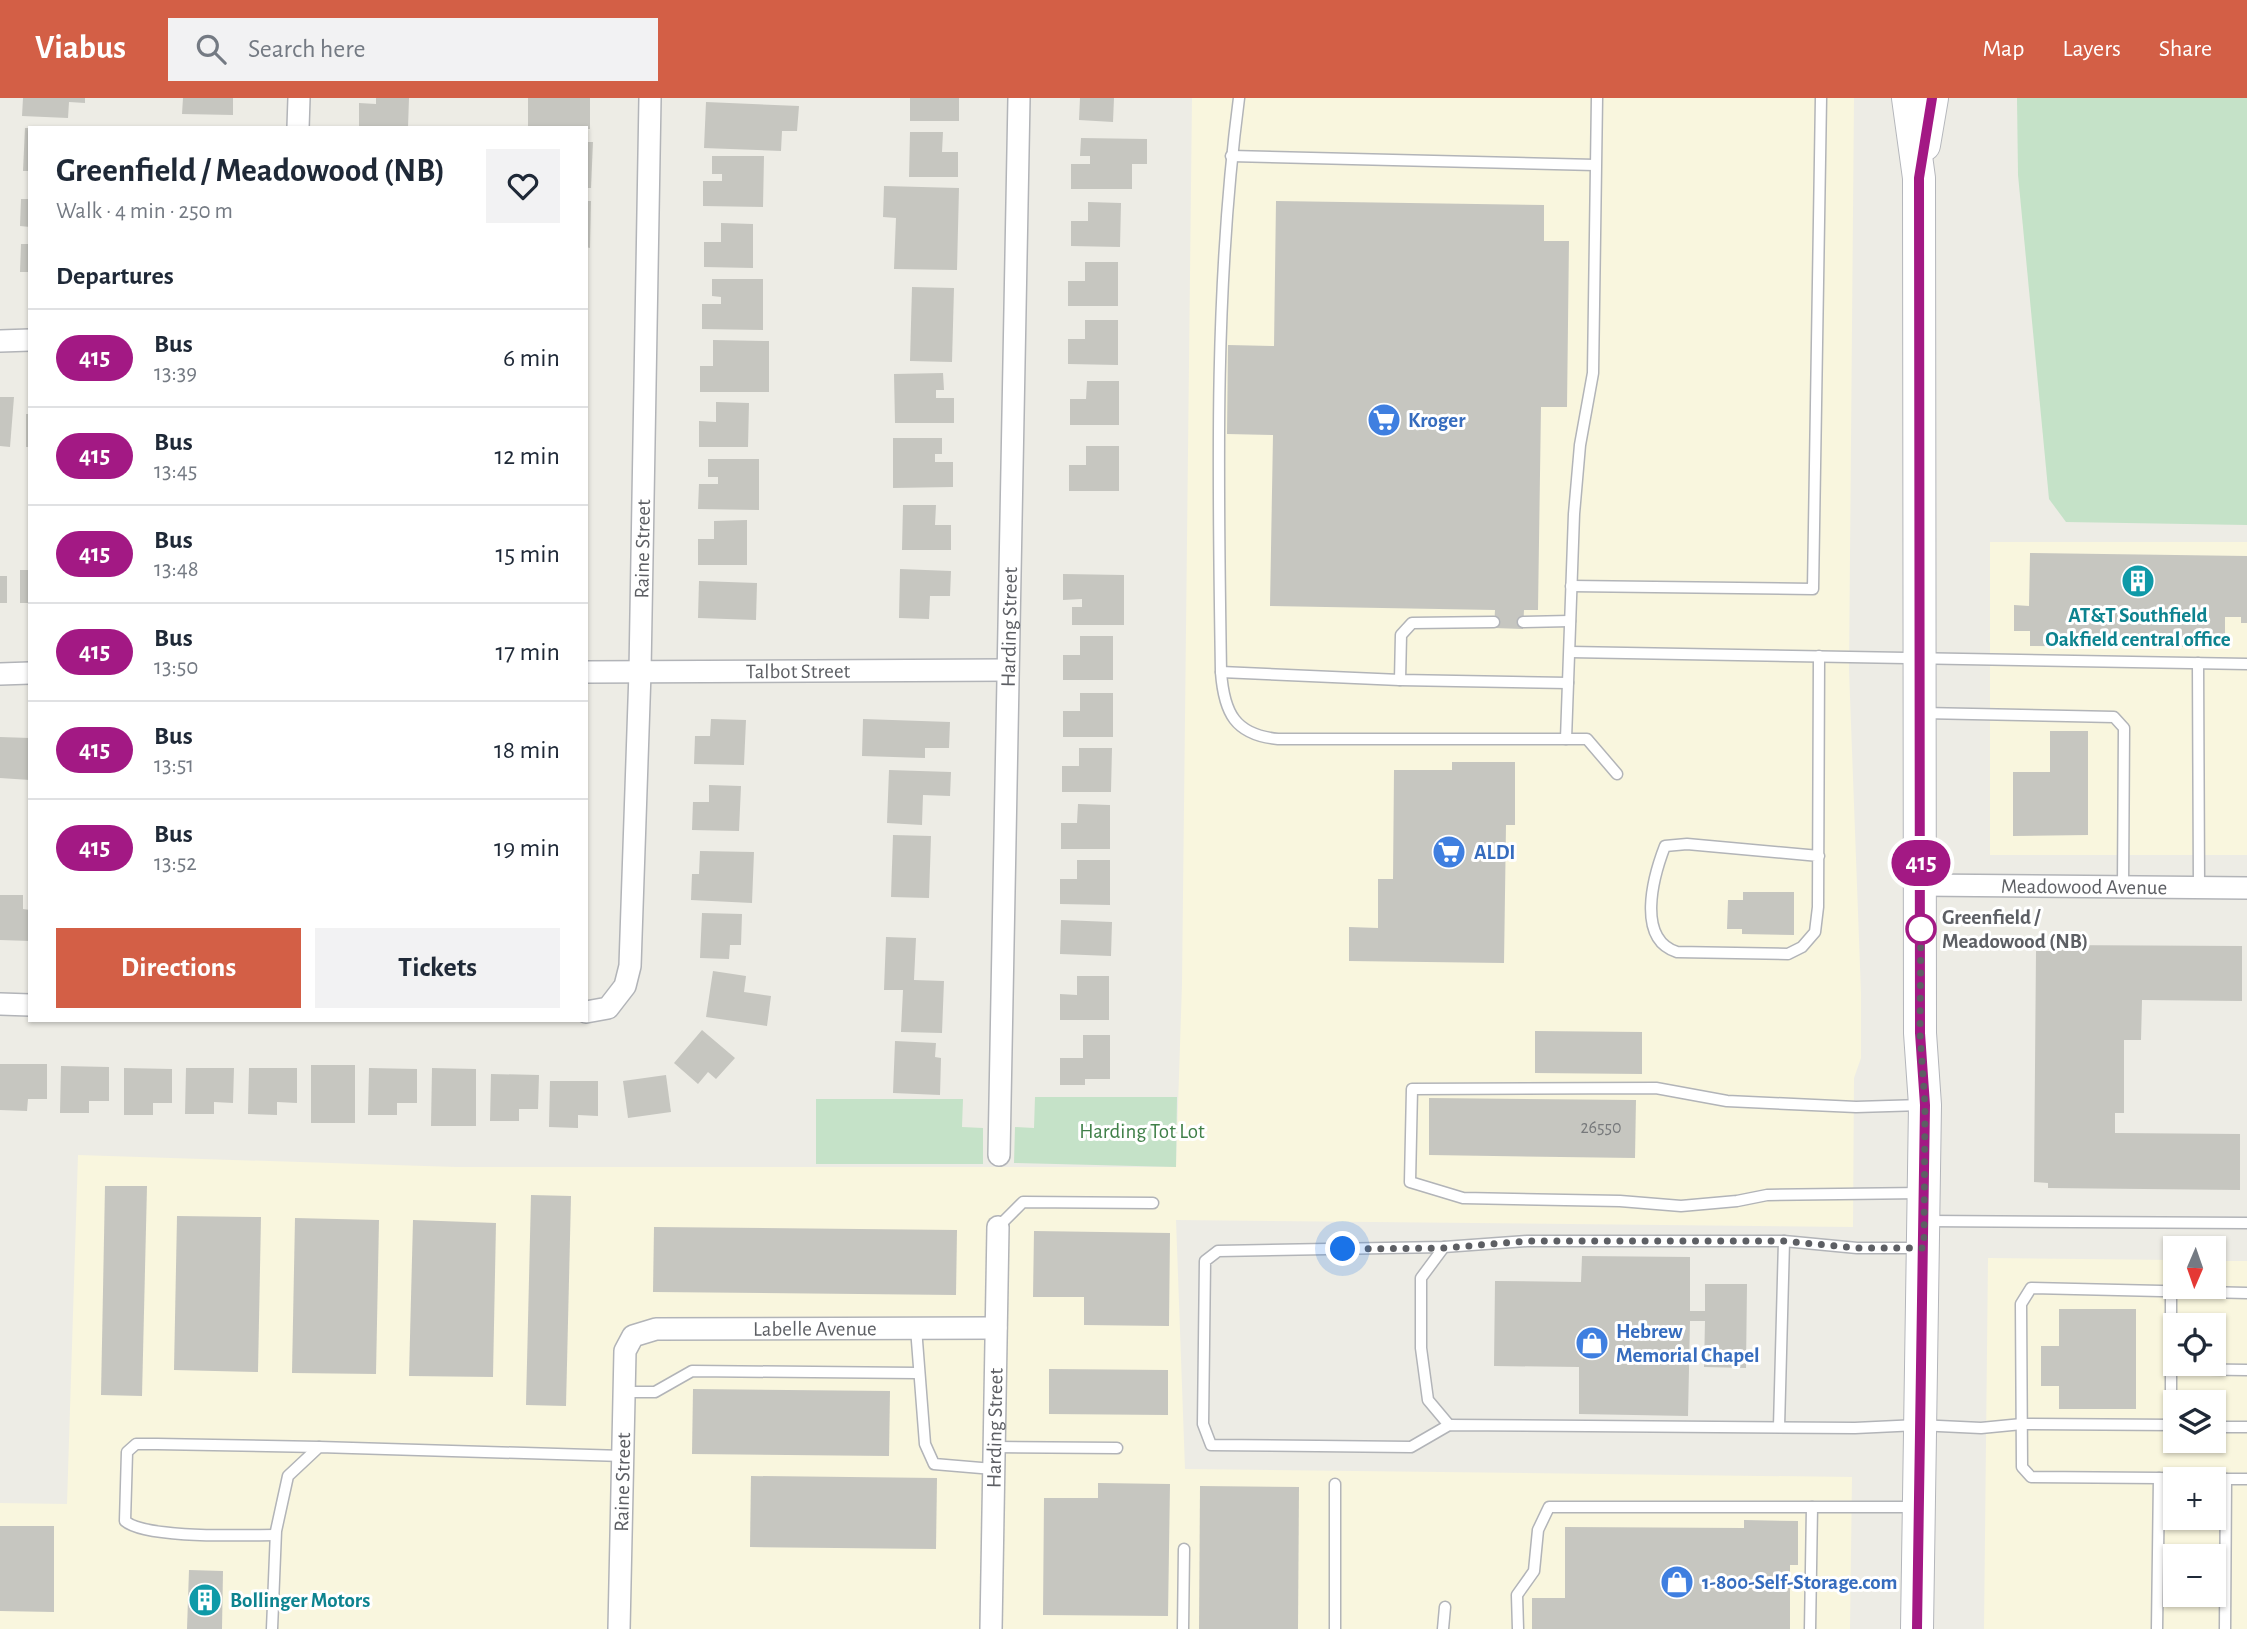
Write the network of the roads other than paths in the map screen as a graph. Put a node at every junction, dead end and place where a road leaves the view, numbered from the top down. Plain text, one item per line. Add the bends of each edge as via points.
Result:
1 (299, 98) edge
2 (650, 98) edge
3 (1019, 98) edge
4 (1239, 98) edge
5 (1597, 98) edge
6 (1821, 98) edge
7 (1908, 98) edge
8 (1932, 98) edge
9 (298, 126) edge
10 (1231, 156) junction
11 (1595, 165) junction
12 (1919, 178) junction
13 (0, 341) edge
14 (28, 341) edge
15 (1572, 586) junction
16 (1570, 621) junction
17 (1494, 622) dead end
18 (1523, 622) dead end
19 (1570, 652) junction
20 (1819, 656) junction
21 (1920, 657) junction
22 (2198, 663) junction
23 (2247, 664) edge
24 (1008, 670) junction
25 (588, 672) edge
26 (640, 672) junction
27 (1221, 672) junction
28 (28, 673) edge
29 (0, 674) edge
30 (1400, 680) junction
31 (1568, 683) junction
32 (1921, 713) junction
33 (1566, 739) junction
34 (1617, 774) dead end
35 (1819, 856) junction
36 (1920, 885) junction
37 (2123, 887) junction
38 (2199, 888) junction
39 (2247, 888) edge
40 (0, 1004) edge
41 (28, 1005) edge
42 (588, 1012) edge
43 (1925, 1105) junction
44 (999, 1154) dead end
45 (1153, 1203) dead end
46 (1924, 1221) junction
47 (2247, 1223) edge
48 (998, 1227) joint
49 (1784, 1241) junction
50 (1444, 1248) junction
51 (2163, 1291) edge
52 (2226, 1292) edge
53 (2247, 1293) edge
54 (916, 1328) junction
55 (996, 1328) junction
56 (633, 1336) joint
57 (2226, 1370) edge
58 (2247, 1370) edge
59 (917, 1373) junction
60 (625, 1392) junction
61 (2022, 1424) junction
62 (1450, 1425) junction
63 (1918, 1425) junction
64 (2163, 1425) edge
65 (2226, 1426) edge
66 (1779, 1427) junction
67 (2247, 1427) edge
68 (319, 1447) junction
69 (994, 1447) junction
70 (1117, 1448) dead end
71 (623, 1456) junction
72 (993, 1469) junction
73 (2159, 1478) junction
74 (2163, 1478) edge
75 (2226, 1479) edge
76 (2247, 1479) edge
77 (1335, 1484) dead end
78 (1812, 1507) junction
79 (1918, 1507) junction
80 (2226, 1530) edge
81 (275, 1535) junction
82 (1184, 1549) dead end
83 (1445, 1607) dead end
84 (272, 1629) edge
85 (619, 1629) edge
86 (991, 1629) edge
87 (1183, 1629) edge
88 (1335, 1629) edge
89 (1443, 1629) edge
90 (1518, 1629) edge
91 (1810, 1629) edge
92 (1917, 1629) edge
93 (2157, 1629) edge
94 (2225, 1629) edge

1 - 9 street
2 - 26 street, Raine Street
3 - 24 street, Harding Street
4 - 10 lane
5 - 11 lane
6 - 15 lane via 1813,589
7 - 12 main road
8 - 12 main road
10 - 11 lane
10 - 27 lane via 1217,404
11 - 15 lane via 1593,373 1580,445
12 - 21 main road
13 - 14 street
15 - 16 lane
16 - 18 lane
16 - 19 lane
17 - 30 lane via 1412,623 1401,635
19 - 20 lane
19 - 31 lane
20 - 21 lane
20 - 35 lane
21 - 22 lane
21 - 32 main road
22 - 23 lane
22 - 38 lane
24 - 26 street, Talbot Street
24 - 44 street, Harding Street
25 - 26 street, Talbot Street
26 - 42 street, Raine Street via 630,966 625,986 608,1008
27 - 30 lane
27 - 33 lane via 1223,695 1239,727 1258,737
28 - 29 street
30 - 31 lane
31 - 33 lane
32 - 36 main road
32 - 37 lane via 2114,717 2124,728
33 - 34 lane via 1587,739
35 - 35 lane via 1665,846 1654,874 1655,936 1664,947 1678,952 1788,954 1815,932
36 - 37 street, Meadowood Avenue
36 - 43 main road
37 - 38 street, Meadowood Avenue
38 - 39 street, Meadowood Avenue
40 - 41 street
43 - 46 main road
43 - 46 lane via 1727,1101 1656,1088 1412,1089 1410,1182 1463,1198 1681,1206 1767,1195
45 - 48 lane via 1023,1202
46 - 47 lane
46 - 49 lane via 1857,1248
46 - 63 main road
48 - 55 street, Harding Street
49 - 50 lane via 1527,1241
49 - 66 lane
50 - 62 lane via 1422,1278 1421,1348 1428,1400
50 - 62 lane via 1218,1251 1205,1261 1203,1424 1211,1445 1411,1447
51 - 61 lane via 2031,1288 2021,1304
52 - 53 lane
54 - 55 street, Labelle Avenue
54 - 56 street, Labelle Avenue via 656,1329
54 - 59 lane
55 - 69 street, Harding Street
56 - 60 street, Raine Street via 625,1351
57 - 58 lane
59 - 60 lane via 692,1371 655,1392
59 - 72 lane via 925,1444 934,1464
60 - 71 street, Raine Street
61 - 63 lane via 1981,1429
61 - 64 lane
61 - 73 lane via 2022,1467 2031,1477
62 - 66 lane
63 - 66 lane
63 - 79 main road
65 - 67 lane
68 - 71 lane
68 - 81 lane via 288,1476
68 - 81 lane via 136,1444 127,1452 125,1521 133,1528
69 - 70 lane
69 - 72 street, Harding Street
71 - 85 street, Raine Street
72 - 86 street, Harding Street
73 - 74 lane
73 - 93 lane
75 - 76 lane
77 - 88 lane
78 - 79 lane
78 - 90 lane via 1549,1507 1538,1530 1534,1571 1517,1595
78 - 91 lane
79 - 92 main road
80 - 94 lane
81 - 84 lane
82 - 87 lane
83 - 89 lane

